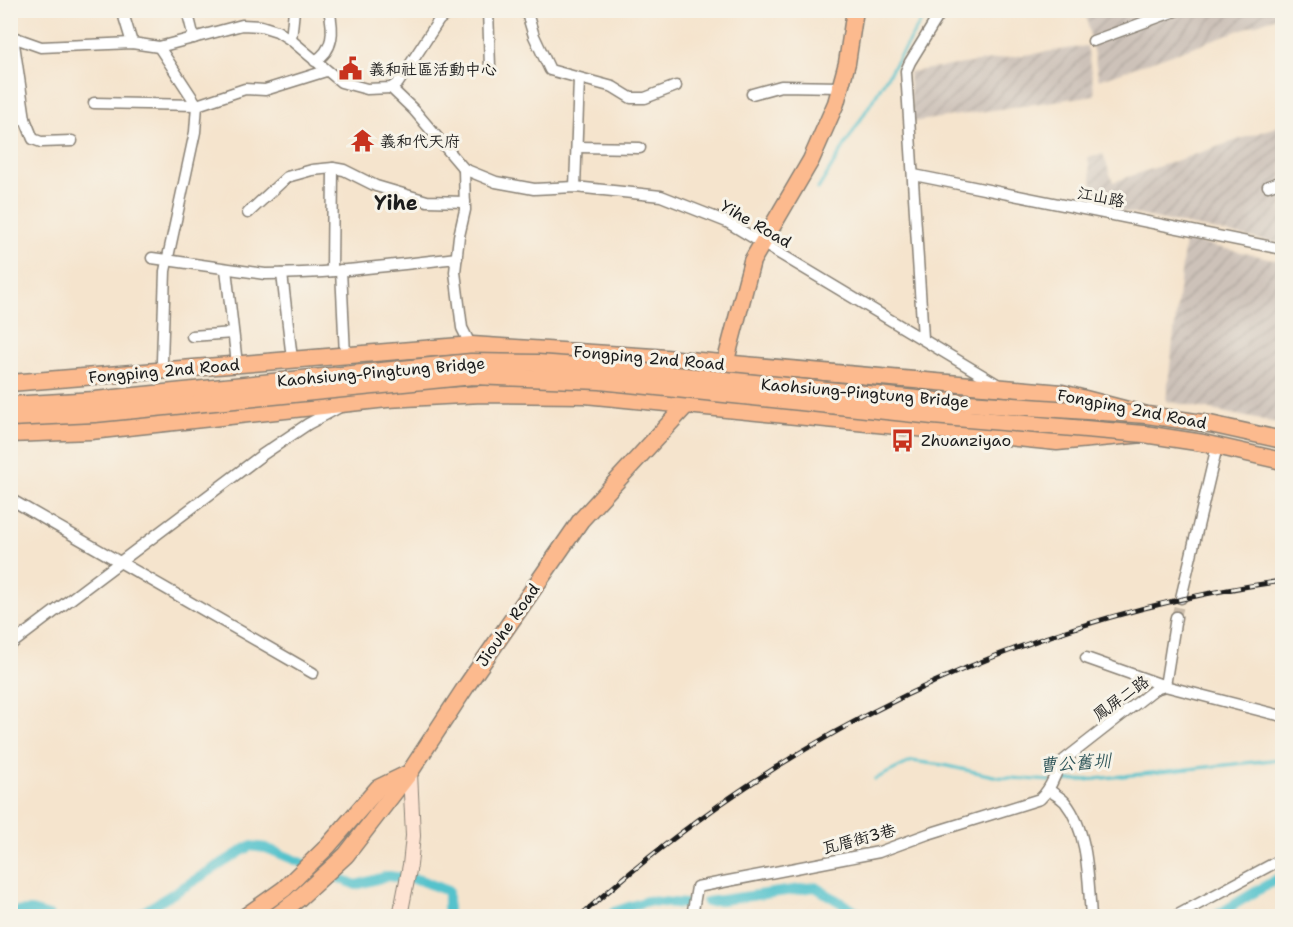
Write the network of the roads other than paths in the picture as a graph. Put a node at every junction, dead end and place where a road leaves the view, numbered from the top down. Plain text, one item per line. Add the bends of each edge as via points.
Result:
1 (122, 10) edge
2 (187, 10) edge
3 (294, 10) edge
4 (328, 10) edge
5 (459, 10) edge
6 (488, 10) edge
7 (526, 10) edge
8 (855, 10) edge
9 (942, 10) edge
10 (1178, 10) edge
11 (438, 15) edge
12 (12, 36) edge
13 (194, 38) junction
14 (291, 40) junction
15 (1093, 40) dead end
16 (132, 43) junction
17 (159, 46) junction
18 (315, 61) junction
19 (490, 67) dead end
20 (326, 71) junction
21 (579, 79) junction
22 (676, 86) dead end
23 (841, 87) junction
24 (391, 88) junction
25 (752, 94) dead end
26 (94, 103) dead end
27 (197, 105) junction
28 (24, 118) junction
29 (10, 119) edge
30 (72, 141) dead end
31 (577, 147) junction
32 (640, 148) dead end
33 (333, 168) junction
34 (464, 169) junction
35 (914, 175) junction
36 (1282, 181) edge
37 (1268, 186) dead end
38 (575, 187) junction
39 (465, 202) junction
40 (248, 213) dead end
41 (762, 244) junction
42 (1282, 249) edge
43 (152, 258) dead end
44 (456, 258) junction
45 (167, 261) junction
46 (226, 269) junction
47 (336, 270) junction
48 (282, 274) junction
49 (233, 333) junction
50 (192, 336) dead end
51 (922, 338) junction
52 (472, 345) junction
53 (345, 355) junction
54 (292, 359) junction
55 (162, 361) dead end
56 (237, 364) junction
57 (725, 364) junction
58 (10, 383) edge
59 (1005, 389) junction
60 (482, 394) junction
61 (348, 404) junction
62 (10, 405) edge
63 (685, 406) junction
64 (1147, 415) junction
65 (10, 418) edge
66 (10, 434) edge
67 (1144, 434) junction
68 (1282, 440) edge
69 (1217, 446) junction
70 (1282, 461) edge
71 (10, 499) edge
72 (120, 561) junction
73 (1181, 598) tunnel mouth
74 (1176, 617) tunnel mouth
75 (10, 645) edge
76 (1086, 658) dead end
77 (313, 673) dead end
78 (1165, 686) junction
79 (1282, 716) edge
80 (410, 772) junction
81 (1051, 787) junction
82 (1282, 859) edge
83 (246, 916) edge
84 (276, 916) edge
85 (400, 916) edge
86 (692, 916) edge
87 (1090, 916) edge
88 (1176, 916) edge

1 - 16 street
2 - 13 street
3 - 14 street
4 - 18 street via 330,46
5 - 11 street
6 - 19 street
7 - 21 street via 550,70
8 - 23 main road
9 - 35 street via 906,71
10 - 15 street
11 - 24 street via 405,73
12 - 16 street via 41,47
12 - 28 street
13 - 14 street via 242,25 261,26
13 - 17 street
14 - 18 street
16 - 17 street
17 - 27 street
18 - 20 street
20 - 24 street via 355,87
20 - 27 street via 266,90 245,89
21 - 22 street via 613,87 631,98 645,98
21 - 31 street
23 - 25 street via 781,86
23 - 41 main road via 811,160
24 - 34 street
26 - 27 street
27 - 45 street via 195,132
28 - 29 street
28 - 30 street via 37,141
31 - 32 street
31 - 38 street
33 - 39 street via 427,201
33 - 40 street via 287,177
33 - 47 street
34 - 38 street, Yihe Road via 496,182 525,187
34 - 39 street
35 - 42 street, 江山路
35 - 51 street
36 - 37 street
38 - 41 street, Yihe Road via 661,196 727,222
39 - 44 street
41 - 51 street, Yihe Road
41 - 57 main road via 752,261
43 - 45 street
44 - 47 street
44 - 52 street via 462,328
45 - 46 street
45 - 55 street
46 - 48 street
46 - 49 street
47 - 48 street
47 - 53 street
48 - 54 street
49 - 50 street
49 - 56 street
51 - 59 street, Yihe Road
52 - 53 main road, Fongping 2nd Road
52 - 57 main road, Fongping 2nd Road
52 - 60 street
53 - 54 main road, Fongping 2nd Road
54 - 56 main road, Fongping 2nd Road
56 - 58 main road, Fongping 2nd Road
57 - 59 main road, Fongping 2nd Road
57 - 63 main road, Jiouhe Road
59 - 64 main road, Fongping 2nd Road via 1062,393
60 - 61 main road, Fongping 2nd Road
60 - 63 main road, Fongping 2nd Road via 585,394
61 - 66 main road, Fongping 2nd Road via 91,431
61 - 72 street, Fongping 2nd Road via 308,424 262,455
62 - 64 main road, Kaohsiung-Pingtung Bridge, bridge via 471,362 605,368 937,401
63 - 67 main road, Fongping 2nd Road via 1057,442
63 - 80 main road, Jiouhe Road via 581,520
64 - 68 main road, Fongping 2nd Road
65 - 67 main road, Kaohsiung-Pingtung Bridge, bridge via 95,414 473,376 600,381
67 - 69 main road, Fongping 2nd Road
69 - 70 main road, Fongping 2nd Road
69 - 73 street
71 - 72 street
72 - 75 street, Fongping 2nd Road
72 - 77 street
74 - 78 street
76 - 78 street
78 - 79 street, 鳳屏二路
78 - 81 street, 鳳屏二路 via 1155,689 1064,760
80 - 83 main road via 378,788 284,890
80 - 84 main road, Jiouhe Road via 346,855
80 - 85 street via 413,836
81 - 86 street, 瓦厝街3巷 via 1040,799 879,852 697,887
81 - 87 street via 1075,821 1087,859
82 - 88 street

